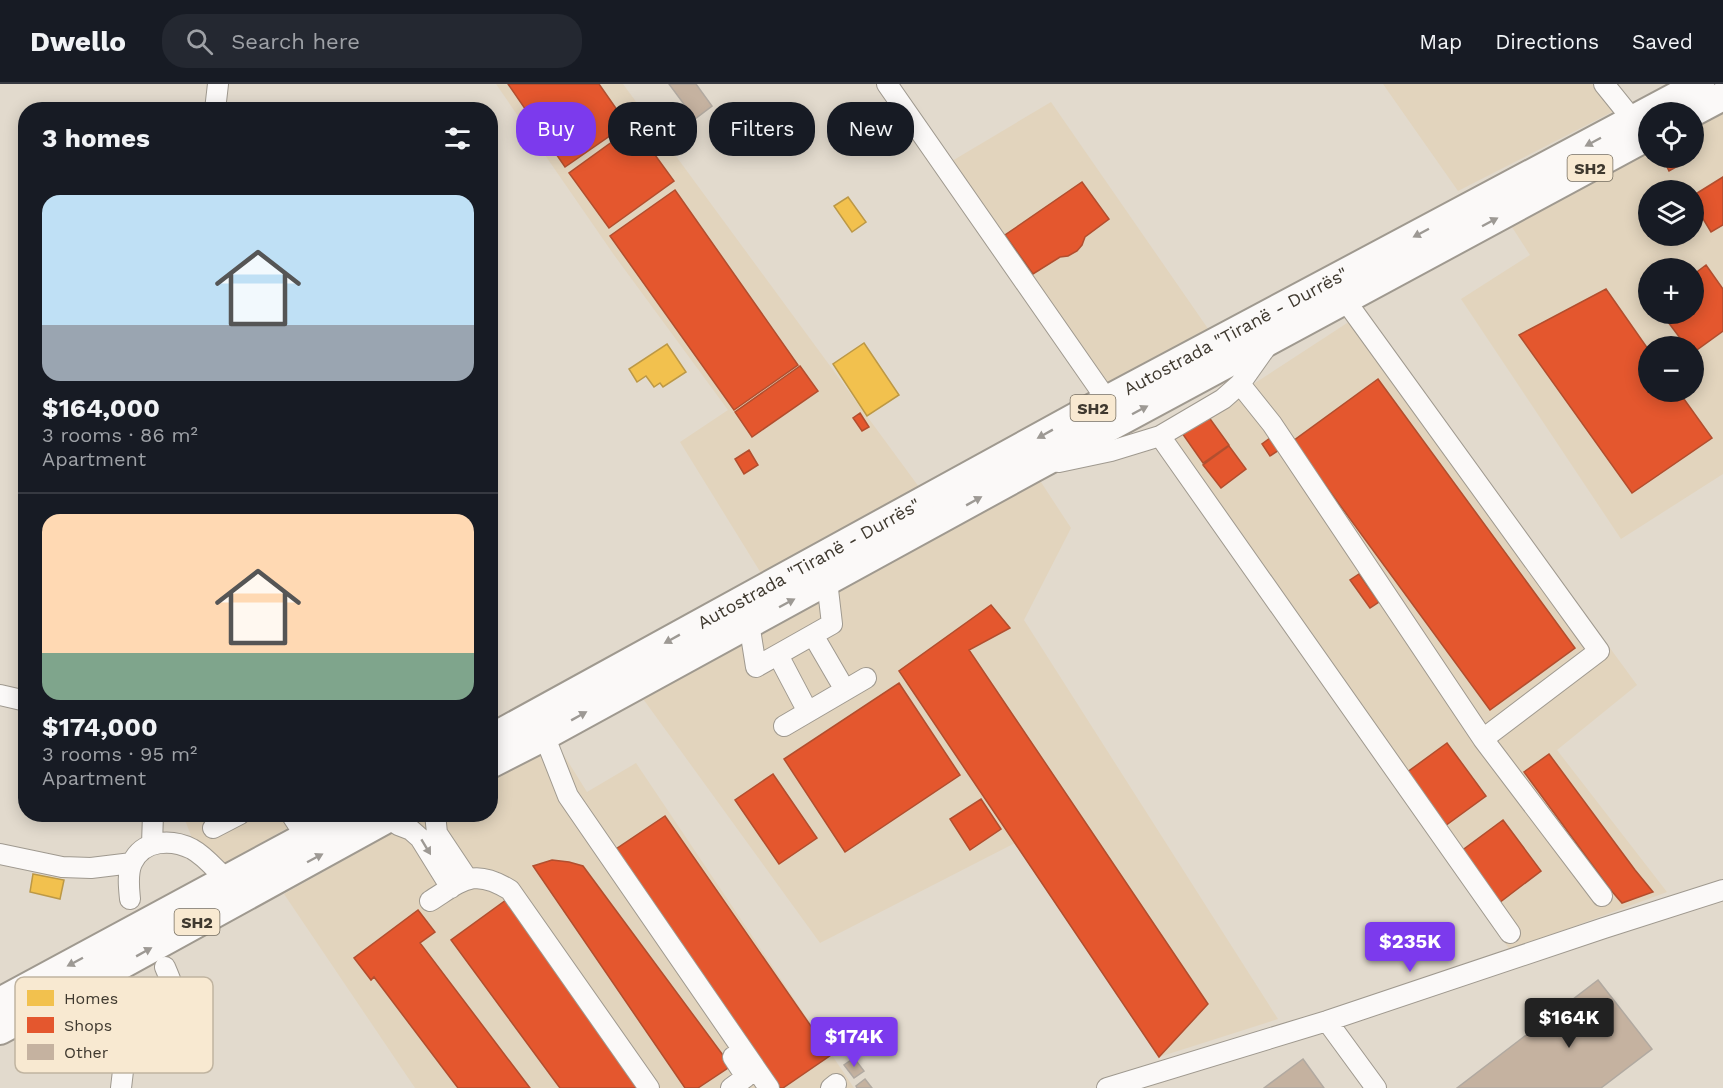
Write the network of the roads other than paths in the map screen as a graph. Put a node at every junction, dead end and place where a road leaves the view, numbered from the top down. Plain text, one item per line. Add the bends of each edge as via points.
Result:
1 (218, 84) edge
2 (887, 84) edge
3 (1604, 84) edge
4 (1700, 84) edge
5 (1723, 96) edge
6 (216, 102) edge
7 (1676, 102) edge
8 (1704, 106) edge
9 (1638, 124) edge
10 (1638, 130) edge
11 (1638, 130) edge
12 (1345, 300) junction
13 (1272, 339) junction
14 (1240, 384) junction
15 (1107, 400) junction
16 (1160, 436) junction
17 (1033, 468) junction
18 (827, 581) junction
19 (749, 623) junction
20 (813, 634) junction
21 (778, 655) junction
22 (866, 678) dead end
23 (845, 690) junction
24 (0, 695) edge
25 (18, 699) edge
26 (808, 712) junction
27 (784, 726) dead end
28 (498, 735) edge
29 (539, 738) junction
30 (1484, 739) junction
31 (498, 760) edge
32 (153, 822) edge
33 (225, 822) edge
34 (315, 822) edge
35 (381, 822) edge
36 (397, 822) edge
37 (435, 822) edge
38 (298, 826) edge
39 (213, 828) dead end
40 (152, 844) junction
41 (0, 854) edge
42 (132, 863) junction
43 (227, 880) junction
44 (459, 883) junction
45 (1723, 890) edge
46 (1602, 896) dead end
47 (130, 899) dead end
48 (430, 901) dead end
49 (1510, 933) dead end
50 (165, 967) dead end
51 (108, 972) junction
52 (47, 977) edge
53 (99, 977) edge
54 (112, 977) edge
55 (169, 977) edge
56 (15, 994) edge
57 (0, 1002) edge
58 (1327, 1021) junction
59 (15, 1022) edge
60 (0, 1030) edge
61 (123, 1073) edge
62 (122, 1088) edge
63 (649, 1088) edge
64 (731, 1088) edge
65 (769, 1088) edge
66 (1107, 1088) edge
67 (1376, 1088) edge

1 - 6 street
2 - 15 street
3 - 9 street
4 - 7 highway, Autostrada "Tiranë - Durrës" / SH2
5 - 8 highway
10 -> 15 highway, Autostrada "Tiranë - Durrës" / SH2
12 -> 11 highway, Autostrada "Tiranë - Durrës" / SH2
12 - 13 highway, Autostrada "Tiranë - Durrës" / SH2
12 - 30 street via 1599,651
13 - 14 street
17 -> 13 highway, Autostrada "Tiranë - Durrës" / SH2
14 - 16 street via 1223,399
14 - 30 street via 1272,424
15 -> 28 highway, Autostrada "Tiranë - Durrës" / SH2
16 - 17 street
16 - 49 street
18 -> 17 highway, Autostrada "Tiranë - Durrës" / SH2
19 -> 18 highway, Autostrada "Tiranë - Durrës" / SH2
18 - 20 street via 832,624
19 - 21 street via 756,667
29 -> 19 highway, Autostrada "Tiranë - Durrës" / SH2
20 - 21 street
20 - 23 street
21 - 26 street
22 - 23 street
23 - 26 street
24 - 25 street
26 - 27 street
29 - 31 highway, Autostrada "Tiranë - Durrës" / SH2
29 - 64 street via 558,802 746,1077
29 - 65 street via 568,796
30 - 46 street
32 - 40 street
33 - 39 street
34 - 38 highway, SH2
51 -> 35 highway, SH2
36 -> 44 street via 420,838
37 - 44 street via 436,833
38 - 43 highway, SH2
40 - 42 street
40 - 43 street via 173,842 193,850
41 - 42 street via 62,867
42 - 47 street
43 -> 52 highway, SH2
44 - 48 street
44 - 63 street via 483,878 510,890
45 - 58 street
50 - 55 street
51 - 53 highway, SH2
51 - 54 street
56 -> 57 highway, SH2
58 - 66 street
58 - 67 street
59 - 60 highway, SH2
61 - 62 street

